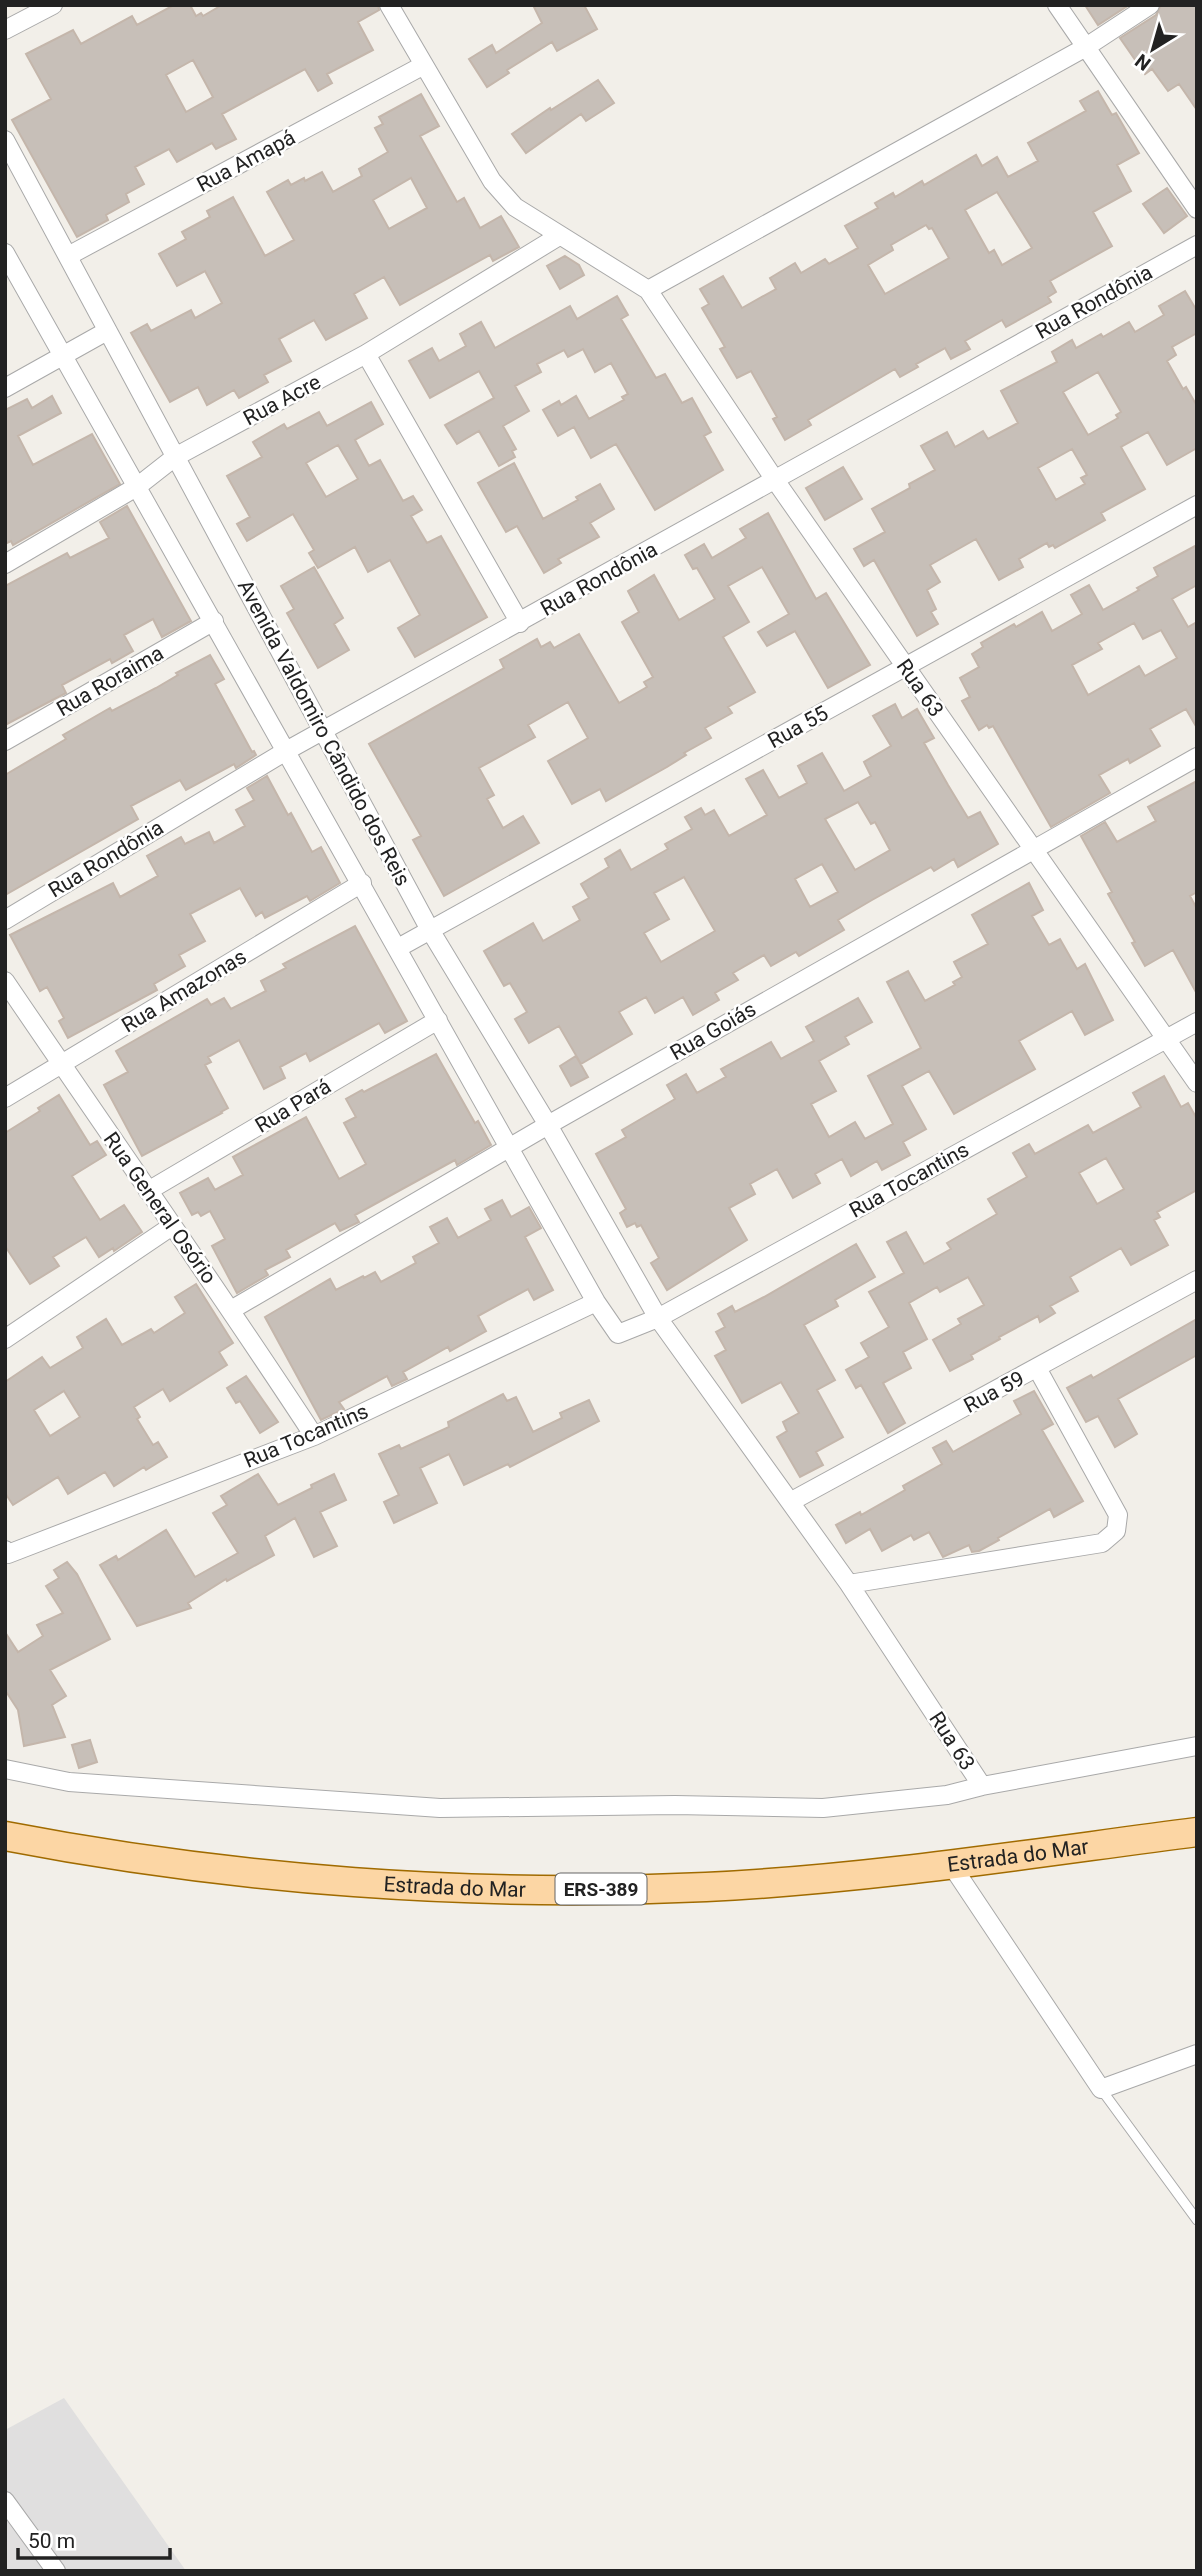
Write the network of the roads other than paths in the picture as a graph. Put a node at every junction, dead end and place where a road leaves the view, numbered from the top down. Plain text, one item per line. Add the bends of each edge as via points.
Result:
1 (52, 5) edge
2 (389, 5) edge
3 (1057, 5) edge
4 (1150, 5) edge
5 (5, 30) edge
6 (1086, 47) junction
7 (424, 65) junction
8 (5, 140) edge
9 (1197, 209) edge
10 (559, 236) junction
11 (1197, 245) edge
12 (5, 253) edge
13 (68, 256) junction
14 (648, 290) junction
15 (107, 331) junction
16 (366, 354) junction
17 (63, 355) junction
18 (5, 388) edge
19 (175, 457) junction
20 (775, 480) junction
21 (138, 486) junction
22 (1197, 505) edge
23 (5, 564) edge
24 (214, 621) junction
25 (520, 623) junction
26 (906, 668) junction
27 (323, 731) junction
28 (5, 741) edge
29 (286, 751) junction
30 (1197, 757) edge
31 (1033, 849) junction
32 (362, 883) junction
33 (5, 920) edge
34 (430, 930) junction
35 (398, 948) junction
36 (5, 981) edge
37 (438, 1020) junction
38 (1197, 1021) edge
39 (1166, 1039) junction
40 (62, 1065) junction
41 (1197, 1083) edge
42 (5, 1098) edge
43 (548, 1125) junction
44 (510, 1147) junction
45 (148, 1191) junction
46 (172, 1226) junction
47 (1197, 1280) edge
48 (596, 1302) junction
49 (231, 1310) junction
50 (658, 1318) junction
51 (618, 1334) joint
52 (5, 1339) edge
53 (1037, 1368) junction
54 (314, 1436) junction
55 (790, 1502) junction
56 (7, 1552) edge
57 (849, 1584) junction
58 (1197, 1746) edge
59 (5, 1769) edge
60 (982, 1786) junction
61 (1197, 1832) edge
62 (5, 1836) edge
63 (952, 1866) junction
64 (1197, 2054) edge
65 (1101, 2089) junction
66 (1197, 2220) edge
67 (5, 2501) edge
68 (56, 2571) edge

1 - 5 street
2 - 7 street
3 - 6 street
4 - 6 street
6 - 9 street
6 - 14 street
7 - 10 street via 492,181 515,207
7 - 13 street, Rua Amapá
8 - 13 street, Avenida Valdomiro Cândido dos Reis
10 - 14 street
10 - 16 street, Rua Acre
11 - 20 street, Rua Rondônia
12 - 17 street, Avenida Valdomiro Cândido dos Reis
13 - 15 street, Avenida Valdomiro Cândido dos Reis
14 - 20 street, Rua 63
15 - 17 street
15 - 19 street, Avenida Valdomiro Cândido dos Reis
16 - 19 street, Rua Acre
16 - 25 street
17 - 18 street
17 - 21 street, Avenida Valdomiro Cândido dos Reis
19 - 21 street, Rua Acre
19 - 27 street, Avenida Valdomiro Cândido dos Reis
20 - 25 street, Rua Rondônia
20 - 26 street, Rua 63
21 - 23 street, Rua Acre
21 - 24 street, Avenida Valdomiro Cândido dos Reis
22 - 26 street, Rua 55
24 - 28 street, Rua Roraima
24 - 29 street, Avenida Valdomiro Cândido dos Reis
25 - 27 street, Rua Rondônia
26 - 31 street, Rua 63
26 - 34 street, Rua 55
27 - 29 street, Rua Rondônia
27 - 34 street, Avenida Valdomiro Cândido dos Reis
29 - 32 street, Avenida Valdomiro Cândido dos Reis
29 - 33 street, Rua Rondônia
30 - 31 street, Rua Goiás
31 - 39 street, Rua 63
31 - 43 street, Rua Goiás
32 - 35 street, Avenida Valdomiro Cândido dos Reis
32 - 40 street, Rua Amazonas
34 - 35 street, Rua 55
34 - 43 street, Avenida Valdomiro Cândido dos Reis
35 - 37 street, Avenida Valdomiro Cândido dos Reis
36 - 40 street, Rua General Osório
37 - 44 street, Avenida Valdomiro Cândido dos Reis
37 - 45 street, Rua Pará
38 - 39 street, Rua Tocantins
39 - 41 street, Rua 63
39 - 50 street, Rua Tocantins
40 - 42 street, Rua Amazonas
40 - 45 street, Rua General Osório
43 - 44 street, Rua Goiás
43 - 50 street, Avenida Valdomiro Cândido dos Reis
44 - 48 street, Avenida Valdomiro Cândido dos Reis
44 - 49 street, Rua Goiás
45 - 46 street, Rua General Osório
46 - 49 street, Rua General Osório
46 - 52 street
47 - 53 street, Rua 59
48 - 51 street, Avenida Valdomiro Cândido dos Reis
48 - 54 street, Rua Tocantins
49 - 54 street, Rua General Osório
50 - 51 street, Rua Tocantins
50 - 55 street, Avenida Valdomiro Cândido dos Reis
53 - 55 street, Rua 59
53 - 57 street via 1118,1515 1116,1531 1101,1543
54 - 56 street, Rua Tocantins
55 - 57 street, Rua 63
57 - 60 street, Rua 63
58 - 60 street, Rua 63
59 - 60 street via 69,1782 440,1808 823,1808 947,1796
61 - 63 main road, Estrada do Mar / ERS-389
62 - 63 main road, Estrada do Mar / ERS-389 via 158,1861 324,1879 511,1891 707,1887
63 - 65 street
64 - 65 street
65 - 66 lane
67 - 68 street

